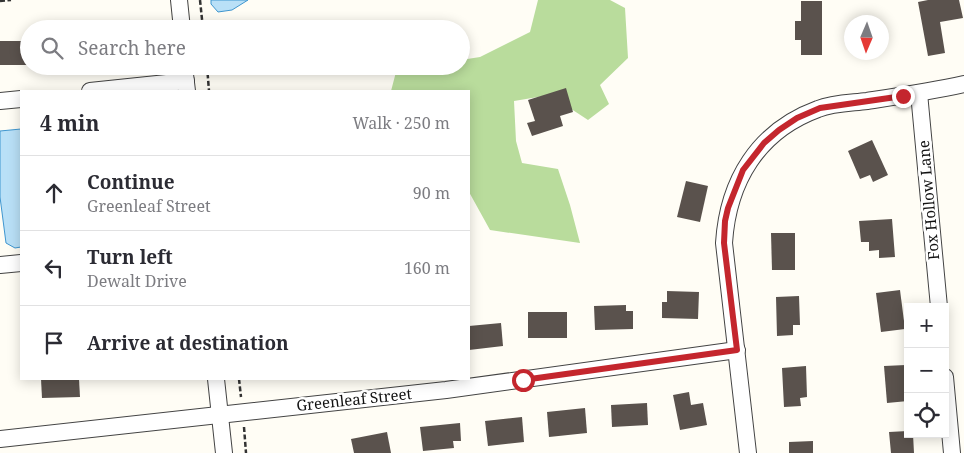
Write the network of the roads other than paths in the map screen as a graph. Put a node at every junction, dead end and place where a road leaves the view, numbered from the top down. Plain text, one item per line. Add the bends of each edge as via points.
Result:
1 (179, 0) edge
2 (181, 20) edge
3 (186, 79) edge
4 (964, 84) edge
5 (98, 90) edge
6 (919, 93) junction
7 (20, 99) edge
8 (0, 101) edge
9 (20, 263) edge
10 (0, 265) edge
11 (939, 303) edge
12 (737, 350) junction
13 (216, 380) edge
14 (946, 393) edge
15 (220, 416) junction
16 (0, 439) edge
17 (224, 453) edge
18 (748, 453) edge
19 (952, 453) edge

1 - 2 street
3 - 5 street
4 - 6 street
6 - 11 street, Fox Hollow Lane
6 - 12 street via 820,108 797,118 764,143 743,170 728,208 724,243
7 - 8 street
9 - 10 street
12 - 15 street, Greenleaf Street via 446,390
12 - 18 street
13 - 15 street
14 - 19 street
15 - 16 street, Greenleaf Street
15 - 17 street

